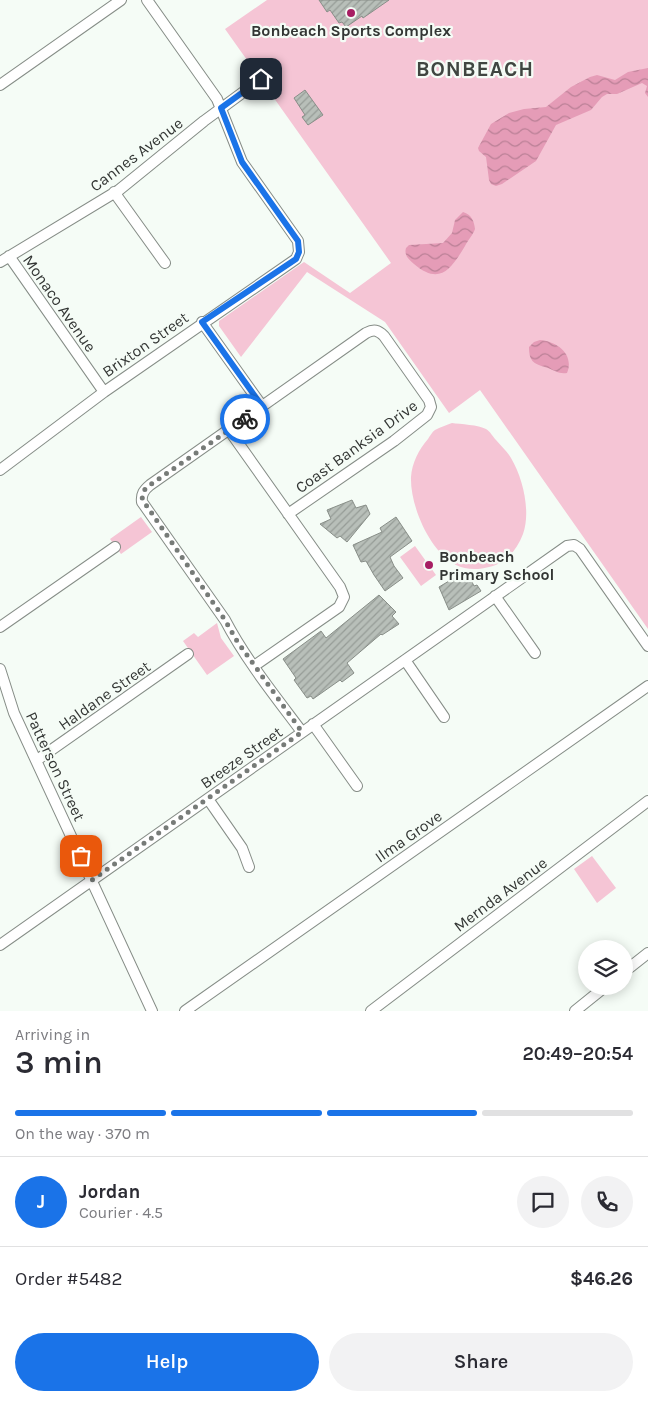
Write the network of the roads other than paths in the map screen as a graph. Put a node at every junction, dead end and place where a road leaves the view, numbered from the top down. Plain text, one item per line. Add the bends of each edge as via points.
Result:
1 (121, 0) edge
2 (147, 0) edge
3 (261, 79) dead end
4 (0, 85) edge
5 (221, 108) junction
6 (114, 192) junction
7 (9, 256) junction
8 (0, 262) edge
9 (165, 263) dead end
10 (202, 322) junction
11 (104, 392) junction
12 (262, 406) junction
13 (229, 430) junction
14 (0, 470) edge
15 (288, 514) junction
16 (115, 547) dead end
17 (495, 596) junction
18 (0, 627) edge
19 (648, 646) edge
20 (535, 652) dead end
21 (188, 654) dead end
22 (405, 660) junction
23 (254, 666) junction
24 (0, 669) edge
25 (648, 686) edge
26 (444, 716) dead end
27 (313, 724) junction
28 (302, 732) junction
29 (37, 760) junction
30 (357, 786) dead end
31 (208, 799) junction
32 (648, 801) edge
33 (249, 867) dead end
34 (92, 880) junction
35 (0, 945) edge
36 (648, 953) edge
37 (633, 965) edge
38 (595, 995) edge
39 (152, 1011) edge
40 (186, 1011) edge
41 (371, 1011) edge
42 (575, 1011) edge

1 - 4 street
2 - 5 street
3 - 5 street, Cannes Avenue
5 - 6 street, Cannes Avenue
5 - 10 street, Brixton Street via 242,162 298,241 299,252 296,259
6 - 7 street, Cannes Avenue
6 - 9 street
7 - 8 street, Cannes Avenue
7 - 11 street, Monaco Avenue
10 - 11 street, Brixton Street
10 - 12 street
11 - 14 street, Brixton Street
12 - 13 street, Coast Banksia Drive
12 - 15 street, Coast Banksia Drive via 366,333 375,330 384,336 431,404 430,411 394,441
13 - 15 street
13 - 23 street, Coast Banksia Drive via 150,485 142,499
15 - 23 street via 344,597 339,607
16 - 18 street
17 - 19 street, Breeze Street via 567,546 574,545
17 - 20 street
17 - 22 street, Breeze Street
21 - 29 street, Haldane Street
22 - 26 street
22 - 27 street, Breeze Street
23 - 28 street, Coast Banksia Drive
24 - 29 street, Patterson Street via 14,713
25 - 40 street, Ilma Grove
27 - 28 street, Breeze Street
27 - 30 street
28 - 31 street, Breeze Street
29 - 34 street, Patterson Street
31 - 33 street via 242,848
31 - 34 street, Breeze Street
32 - 41 street, Mernda Avenue
34 - 35 street, Breeze Street
34 - 39 street, Patterson Street
36 - 37 street
38 - 42 street

